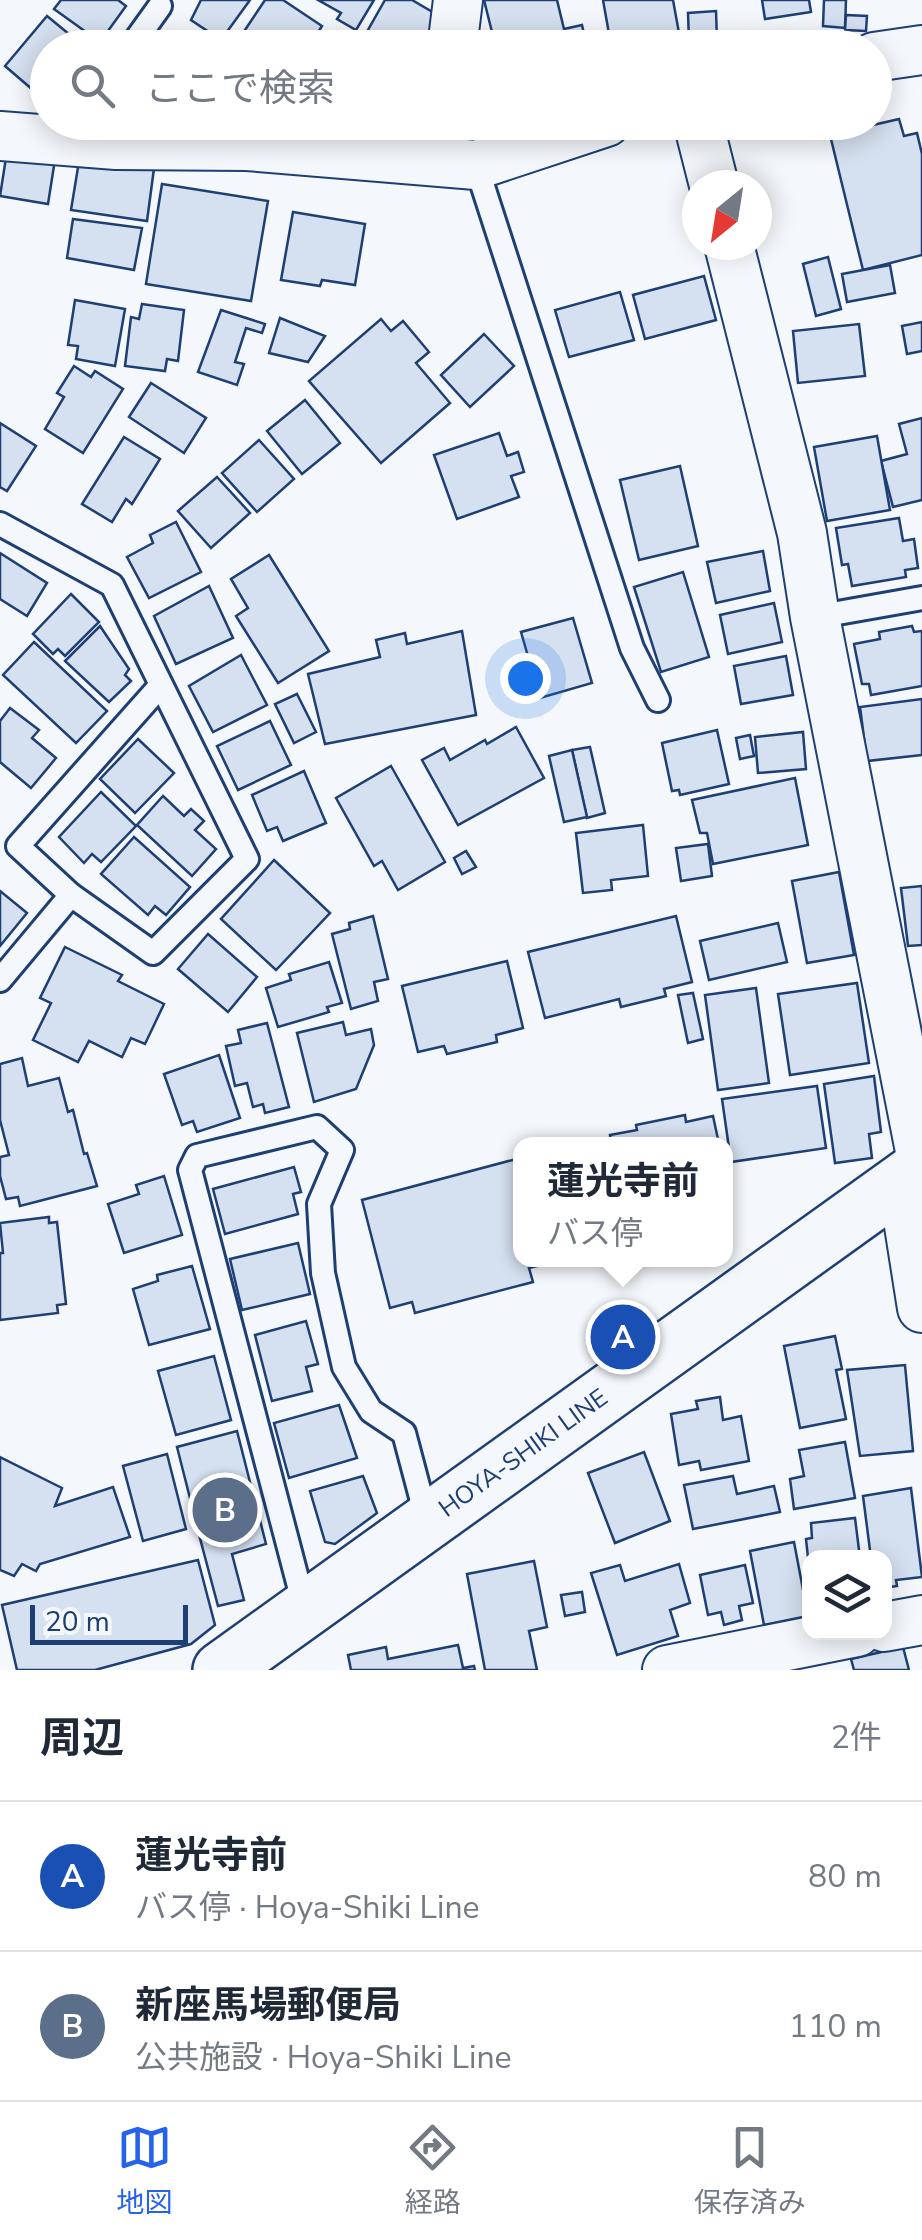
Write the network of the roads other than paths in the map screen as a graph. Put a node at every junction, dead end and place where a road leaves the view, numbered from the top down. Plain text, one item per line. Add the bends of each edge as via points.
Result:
1 (458, 0) edge
2 (160, 6) dead end
3 (143, 30) edge
4 (454, 30) edge
5 (922, 50) edge
6 (892, 54) edge
7 (30, 134) edge
8 (0, 136) edge
9 (98, 140) edge
10 (507, 140) edge
11 (703, 140) edge
12 (452, 150) edge
13 (710, 170) edge
14 (733, 260) edge
15 (0, 524) edge
16 (922, 598) edge
17 (815, 617) junction
18 (161, 685) junction
19 (658, 700) dead end
20 (71, 896) junction
21 (0, 980) edge
22 (915, 1170) edge
23 (922, 1308) edge
24 (428, 1520) junction
25 (305, 1609) junction
26 (922, 1620) edge
27 (892, 1626) edge
28 (818, 1640) edge
29 (221, 1670) edge
30 (667, 1670) edge

1 - 4 street
2 - 3 lane
5 - 6 street
7 - 8 street
9 - 12 street
10 - 12 street
11 - 13 street
12 - 19 lane via 632,648
14 - 17 street via 802,533
15 - 18 lane via 112,585
16 - 17 lane
17 - 22 street
18 - 20 lane via 18,846
18 - 20 lane via 247,859 153,953
20 - 21 lane
22 - 23 street
22 - 24 main road, HOYA-SHIKI LINE
24 - 25 main road, HOYA-SHIKI LINE
24 - 25 lane via 404,1433 371,1411 344,1367 323,1273 319,1204 342,1150 318,1127 198,1156 190,1170
25 - 29 main road, HOYA-SHIKI LINE
26 - 27 street
28 - 30 street

